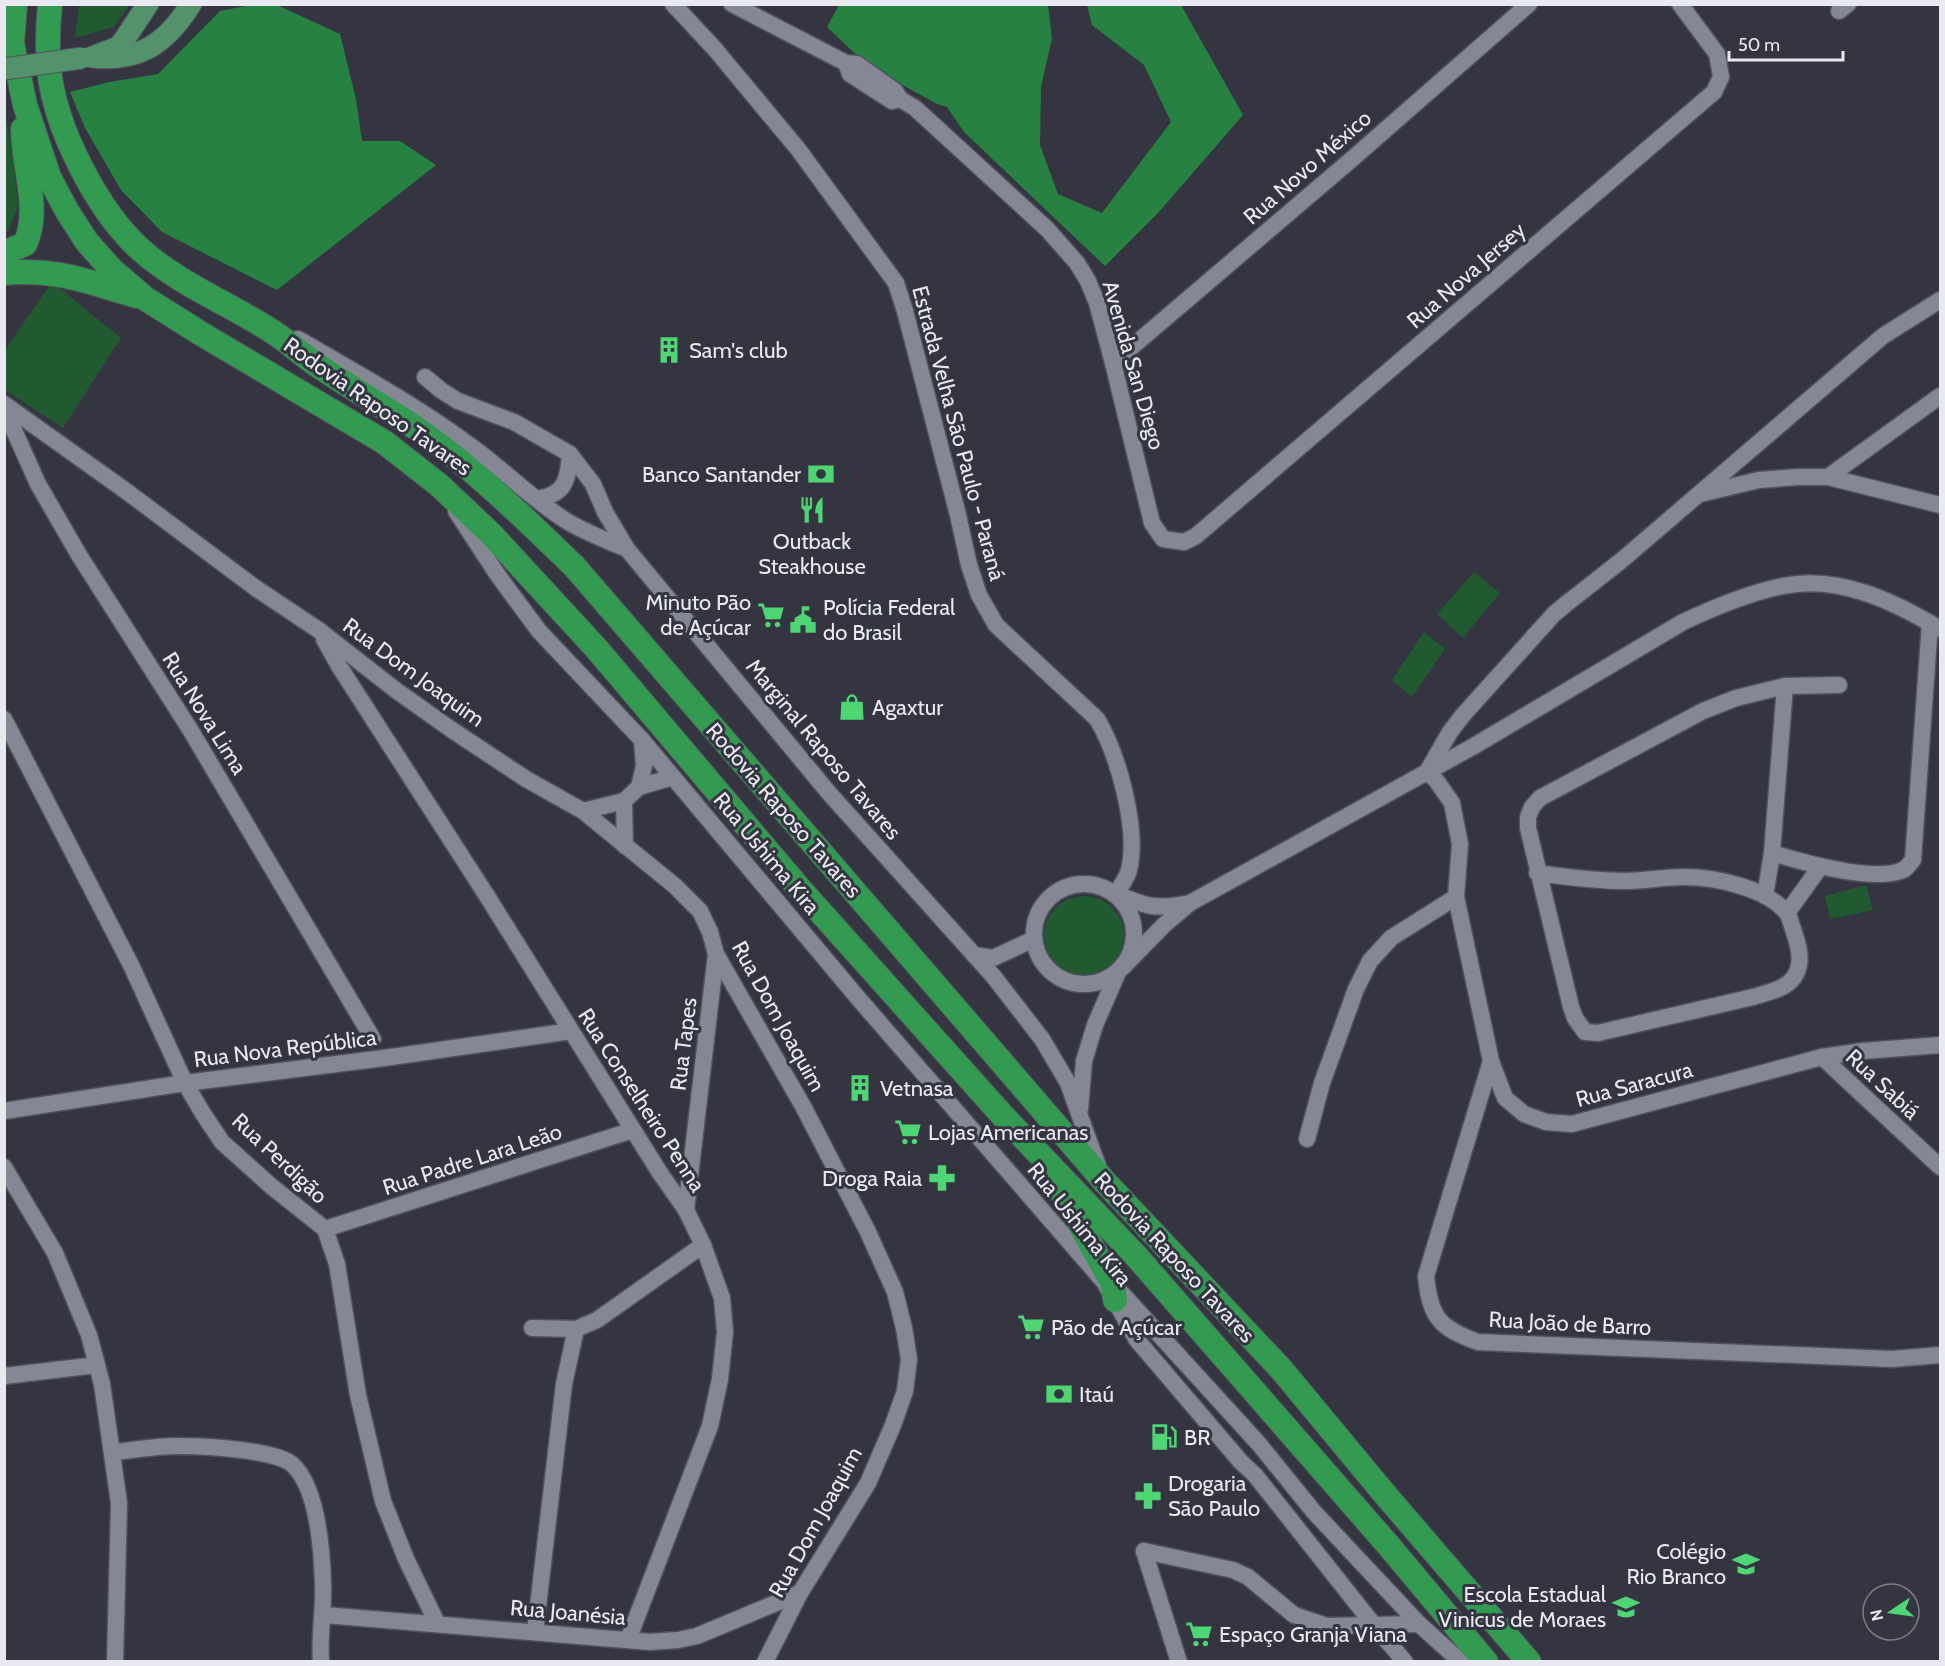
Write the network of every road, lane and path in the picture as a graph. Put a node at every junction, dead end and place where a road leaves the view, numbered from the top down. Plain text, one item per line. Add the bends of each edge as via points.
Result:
1 (15, 4) edge
2 (50, 4) edge
3 (148, 4) edge
4 (191, 4) edge
5 (673, 4) edge
6 (732, 4) edge
7 (1529, 4) edge
8 (1680, 4) edge
9 (8, 34) edge
10 (87, 57) junction
11 (4, 69) edge
12 (25, 105) junction
13 (4, 253) edge
14 (4, 273) edge
15 (146, 299) junction
16 (1941, 300) edge
17 (273, 332) junction
18 (1113, 363) junction
19 (425, 377) dead end
20 (1941, 396) edge
21 (4, 406) edge
22 (570, 454) junction
23 (1828, 477) junction
24 (440, 485) junction
25 (1696, 495) junction
26 (538, 499) junction
27 (1941, 505) edge
28 (1163, 539) joint
29 (627, 549) junction
30 (1935, 626) edge
31 (320, 631) junction
32 (1839, 685) dead end
33 (1785, 686) junction
34 (4, 718) edge
35 (642, 740) junction
36 (1427, 772) junction
37 (673, 777) junction
38 (639, 787) junction
39 (624, 801) junction
40 (583, 811) junction
41 (625, 846) junction
42 (1772, 853) junction
43 (1820, 867) junction
44 (1538, 873) junction
45 (1116, 894) junction
46 (1765, 896) junction
47 (1456, 897) junction
48 (1190, 903) junction
49 (1787, 913) junction
50 (1034, 939) junction
51 (716, 954) junction
52 (974, 955) junction
53 (1120, 970) junction
54 (570, 1031) junction
55 (373, 1039) dead end
56 (1941, 1045) edge
57 (1822, 1058) junction
58 (1491, 1060) junction
59 (185, 1083) junction
60 (4, 1111) edge
61 (1080, 1113) junction
62 (633, 1130) junction
63 (1307, 1139) dead end
64 (1044, 1160) junction
65 (4, 1167) edge
66 (1941, 1167) edge
67 (1104, 1181) junction
68 (686, 1210) junction
69 (325, 1229) junction
70 (703, 1245) junction
71 (1114, 1292) junction
72 (532, 1328) dead end
73 (576, 1329) junction
74 (1941, 1355) edge
75 (97, 1365) junction
76 (4, 1376) edge
77 (113, 1452) junction
78 (800, 1593) junction
79 (324, 1615) junction
80 (437, 1623) junction
81 (1373, 1624) junction
82 (1419, 1624) junction
83 (535, 1632) junction
84 (628, 1640) junction
85 (115, 1662) edge
86 (321, 1662) edge
87 (765, 1662) edge
88 (1179, 1662) edge
89 (1405, 1662) edge
90 (1461, 1662) edge
91 (1486, 1662) edge
92 (1529, 1662) edge

1 - 9 highway, Rodovia Raposo Tavares
2 - 17 highway, Rodovia Raposo Tavares via 49,70 57,106 96,195 117,226 142,252 177,277
3 - 10 main road via 118,47
4 - 10 main road via 159,43 122,57
5 - 45 street, Estrada Velha São Paulo - Paraná via 798,149 896,283 979,594 996,625 1097,719 1108,737 1130,825 1129,870
6 - 18 street, Avenida San Diego via 846,63 850,74 923,115 1047,229 1088,281
7 - 18 street, Rua Novo México
8 - 28 street, Rua Nova Jersey via 1717,54 1721,77 1714,92 1196,536 1184,542
9 - 12 highway, Rodovia Raposo Tavares
10 - 11 main road, bridge
12 - 13 highway via 23,142 33,216 25,244
12 - 15 highway, Rodovia Raposo Tavares via 49,177 67,211 87,242
14 - 15 highway via 63,274
15 - 24 highway, Rodovia Raposo Tavares via 384,442
16 - 25 street via 1883,336
17 - 26 street, Marginal Raposo Tavares via 294,337 382,387 473,447
17 - 67 highway, Rodovia Raposo Tavares via 415,428 485,481 574,566
18 - 28 street, Avenida San Diego via 1152,523
19 - 22 street via 458,401 514,422
20 - 23 street
21 - 31 street, Rua Dom Joaquim
21 - 55 street, Rua Nova Lima via 38,484 79,555 191,731
22 - 26 street via 564,485 549,497
22 - 29 street via 593,484
23 - 25 street via 1759,480
23 - 27 street
24 - 35 street, Rua Ushima Kira via 539,631
24 - 64 highway, Rodovia Raposo Tavares via 596,648 799,888
25 - 36 street via 1554,614 1463,715
26 - 29 street, Marginal Raposo Tavares via 565,520
29 - 52 street, Marginal Raposo Tavares via 829,793
30 - 36 street via 1891,602 1854,590 1819,583 1784,585 1683,622
30 - 43 street via 1913,860 1903,870 1879,874
31 - 40 street, Rua Dom Joaquim via 452,730
31 - 54 street, Rua Conselheiro Penna
32 - 33 street
33 - 42 street
33 - 44 street via 1703,711 1540,798 1528,817
34 - 59 street, Rua Perdigão via 131,965
35 - 37 street, Rua Ushima Kira
35 - 38 street via 644,766
36 - 47 street, Rua Saracura via 1452,802 1460,844
36 - 48 street
37 - 38 street
37 - 71 street, Rua Ushima Kira via 858,998
38 - 39 street
39 - 40 street
39 - 41 street
40 - 41 street, Rua Dom Joaquim
41 - 51 street, Rua Dom Joaquim via 700,911
42 - 43 street
42 - 46 street
43 - 49 street
44 - 46 street via 1583,879 1686,877 1724,881
44 - 49 street via 1571,1007 1586,1032 1598,1033 1778,990 1795,977 1800,958
45 - 48 street via 1157,908
45 - 50 street via 1084,883 1053,894 1035,923
45 - 53 street via 1127,907 1135,938 1131,954
46 - 49 street
47 - 58 street, Rua Saracura
47 - 63 street via 1391,938 1370,961 1322,1083
48 - 53 street
50 - 52 street via 993,958
50 - 53 street via 1045,965 1066,981 1094,984
51 - 68 street, Rua Tapes
51 - 78 street, Rua Dom Joaquim via 804,1108 868,1232 895,1292 909,1359 893,1425 872,1473
52 - 61 street, Marginal Raposo Tavares via 1042,1039 1068,1083
53 - 61 street via 1095,1025 1084,1061
54 - 59 street, Rua Nova República
54 - 62 street, Rua Conselheiro Penna
56 - 57 street, Rua Saracura
57 - 58 street, Rua Saracura via 1572,1124 1546,1122 1524,1114 1505,1098
57 - 66 street, Rua Sabiá
58 - 74 street, Rua João de Barro via 1426,1276 1428,1299 1439,1320 1454,1334 1478,1342 1501,1343 1892,1359
59 - 60 street, Rua Nova República
59 - 69 street, Rua Perdigão via 222,1142
61 - 67 street, Marginal Raposo Tavares
62 - 68 street, Rua Conselheiro Penna
62 - 69 street, Rua Padre Lara Leão
64 - 71 highway
64 - 91 highway, Rodovia Raposo Tavares via 1137,1257
65 - 75 street via 56,1253
67 - 92 highway, Rodovia Raposo Tavares via 1281,1369
68 - 70 street, Rua Conselheiro Penna
69 - 80 street, Rua Perdigão via 337,1264 358,1395 383,1501
70 - 73 street via 597,1320
70 - 84 street, Rua Conselheiro Penna via 722,1298 725,1332 720,1379 710,1426
71 - 81 street, Rua Ushima Kira via 1137,1340 1255,1475
71 - 82 street via 1258,1444 1314,1512
72 - 73 street
73 - 83 street via 564,1384
75 - 76 street
75 - 77 street
77 - 79 street via 181,1446 265,1454 281,1457 294,1466 305,1481 314,1514 320,1544
77 - 85 street via 119,1503
78 - 84 street, Rua Joanésia via 697,1636 650,1642
78 - 87 street, Rua Dom Joaquim
79 - 80 street, Rua Joanésia
79 - 86 street
80 - 83 street, Rua Joanésia
81 - 82 street
81 - 88 street via 1327,1626 1312,1622 1294,1615 1248,1577 1233,1570 1144,1551
81 - 89 street, Rua Ushima Kira
82 - 90 street
83 - 84 street, Rua Joanésia

